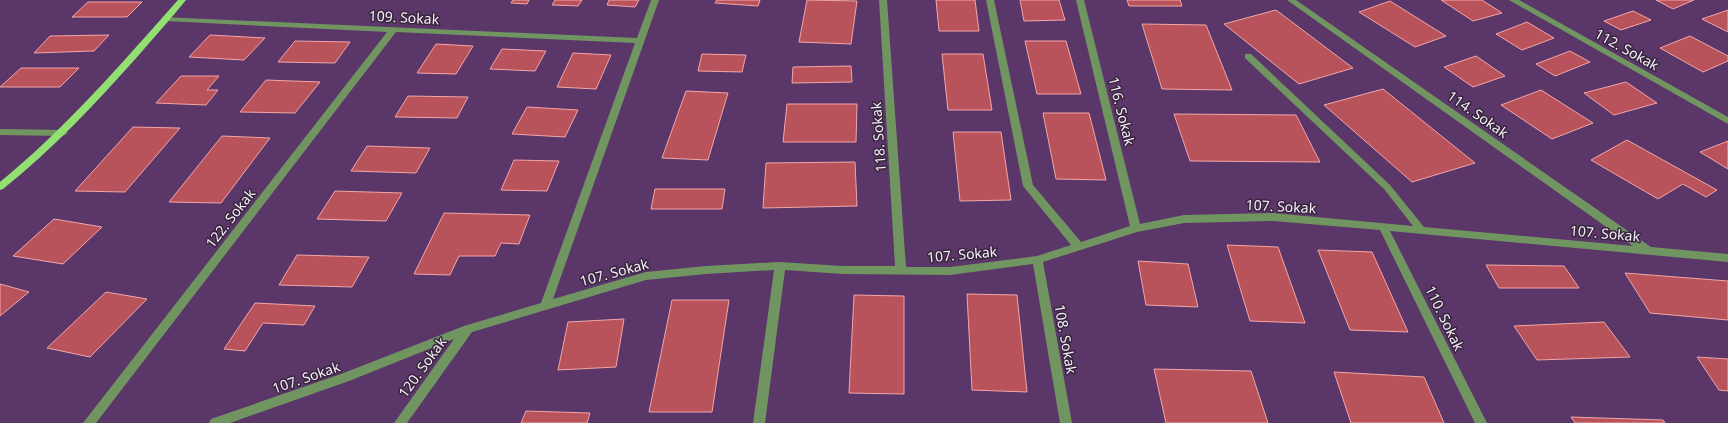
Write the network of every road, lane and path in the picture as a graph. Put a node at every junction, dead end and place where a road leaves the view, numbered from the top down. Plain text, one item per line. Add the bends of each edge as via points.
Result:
1 (182, 0) edge
2 (655, 0) edge
3 (883, 0) edge
4 (990, 0) edge
5 (1080, 0) edge
6 (1291, 0) edge
7 (1513, 0) edge
8 (165, 19) junction
9 (393, 30) junction
10 (641, 41) junction
11 (1248, 56) dead end
12 (1728, 121) edge
13 (0, 132) edge
14 (64, 133) junction
15 (0, 187) edge
16 (1383, 227) junction
17 (1136, 228) junction
18 (1421, 230) junction
19 (1078, 246) junction
20 (1649, 251) junction
21 (1728, 258) edge
22 (1037, 260) junction
23 (780, 266) junction
24 (901, 271) junction
25 (545, 306) junction
26 (468, 329) junction
27 (90, 423) edge
28 (215, 423) edge
29 (400, 423) edge
30 (759, 423) edge
31 (1066, 423) edge
32 (1481, 423) edge

1 - 8 main road
2 - 10 street
3 - 24 street, 118. Sokak
4 - 19 street via 1028,186
5 - 17 street, 116. Sokak
6 - 20 street, 114. Sokak
7 - 12 street, 112. Sokak
8 - 9 street, 109. Sokak
8 - 14 main road
9 - 10 street, 109. Sokak
9 - 27 street, 122. Sokak
10 - 25 street
11 - 18 street via 1387,187
13 - 14 street
14 - 15 main road
16 - 17 street, 107. Sokak via 1272,217 1184,219
16 - 18 street, 107. Sokak
16 - 32 street, 110. Sokak
17 - 19 street, 107. Sokak
18 - 20 street, 107. Sokak
19 - 22 street, 107. Sokak
20 - 21 street, 107. Sokak
22 - 24 street, 107. Sokak via 950,271
22 - 31 street, 108. Sokak
23 - 24 street, 107. Sokak
23 - 25 street, 107. Sokak via 646,276
23 - 30 street
25 - 26 street, 107. Sokak
26 - 28 street, 107. Sokak via 345,378
26 - 29 street, 120. Sokak

